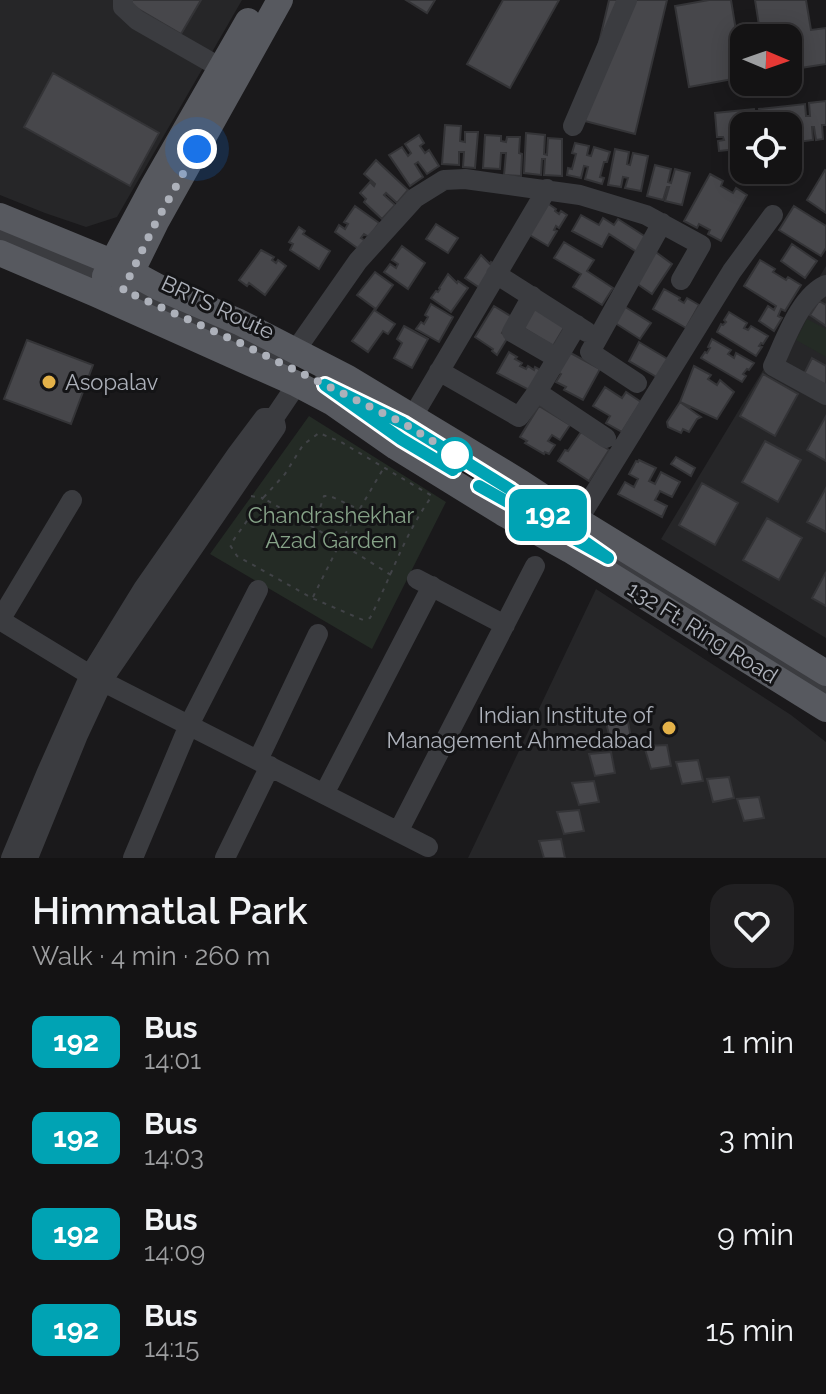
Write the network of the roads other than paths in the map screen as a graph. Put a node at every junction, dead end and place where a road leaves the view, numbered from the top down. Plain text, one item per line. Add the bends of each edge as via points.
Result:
1 (260, 0) edge
2 (280, 0) edge
3 (627, 0) edge
4 (119, 2) edge
5 (221, 68) junction
6 (573, 126) dead end
7 (547, 189) junction
8 (773, 215) dead end
9 (0, 216) edge
10 (662, 223) junction
11 (2, 256) edge
12 (496, 274) junction
13 (681, 280) dead end
14 (114, 283) junction
15 (826, 285) edge
16 (532, 296) junction
17 (577, 325) junction
18 (597, 339) junction
19 (295, 351) junction
20 (557, 358) junction
21 (439, 371) junction
22 (637, 383) dead end
23 (297, 384) junction
24 (537, 392) junction
25 (826, 395) edge
26 (413, 416) junction
27 (606, 438) dead end
28 (72, 500) dead end
29 (578, 520) junction
30 (535, 566) dead end
31 (258, 590) dead end
32 (0, 620) edge
33 (505, 625) junction
34 (318, 634) dead end
35 (826, 673) edge
36 (97, 678) junction
37 (826, 694) edge
38 (826, 709) edge
39 (189, 725) junction
40 (264, 763) junction
41 (324, 794) junction
42 (398, 832) junction
43 (428, 847) dead end
44 (14, 851) edge
45 (133, 858) edge
46 (225, 858) edge

1 - 5 main road
2 - 14 main road via 156,222
3 - 6 street
4 - 5 street via 137,20
5 - 14 main road
7 - 10 street
7 - 12 street
7 - 19 street via 444,180 415,198 358,261
8 - 29 street via 732,271
9 - 14 main road, 132 Ft. Ring Road
10 - 13 street via 701,245
10 - 18 street
11 - 14 main road, 132 Ft. Ring Road
12 - 16 street
12 - 21 street
14 - 19 main road, 132 Ft. Ring Road via 160,288
14 - 23 main road, 132 Ft. Ring Road
14 - 37 street, BRTS Route via 416,431
15 - 25 street via 796,316 773,366
16 - 17 street
16 - 20 street via 512,332
17 - 18 street
17 - 20 street
18 - 22 street via 590,352
19 - 26 main road, 132 Ft. Ring Road
20 - 24 street
21 - 24 street via 519,417
21 - 26 street
23 - 36 street via 274,418 264,418 143,589
23 - 38 main road, 132 Ft. Ring Road
24 - 27 street
26 - 29 main road, 132 Ft. Ring Road
28 - 32 street
29 - 35 main road, 132 Ft. Ring Road
30 - 33 street
31 - 39 street
32 - 36 street
33 - 41 street via 424,582
33 - 42 street
34 - 40 street
36 - 39 street
36 - 44 street
39 - 40 street
39 - 45 street
40 - 41 street
40 - 46 street
41 - 42 street
42 - 43 street

